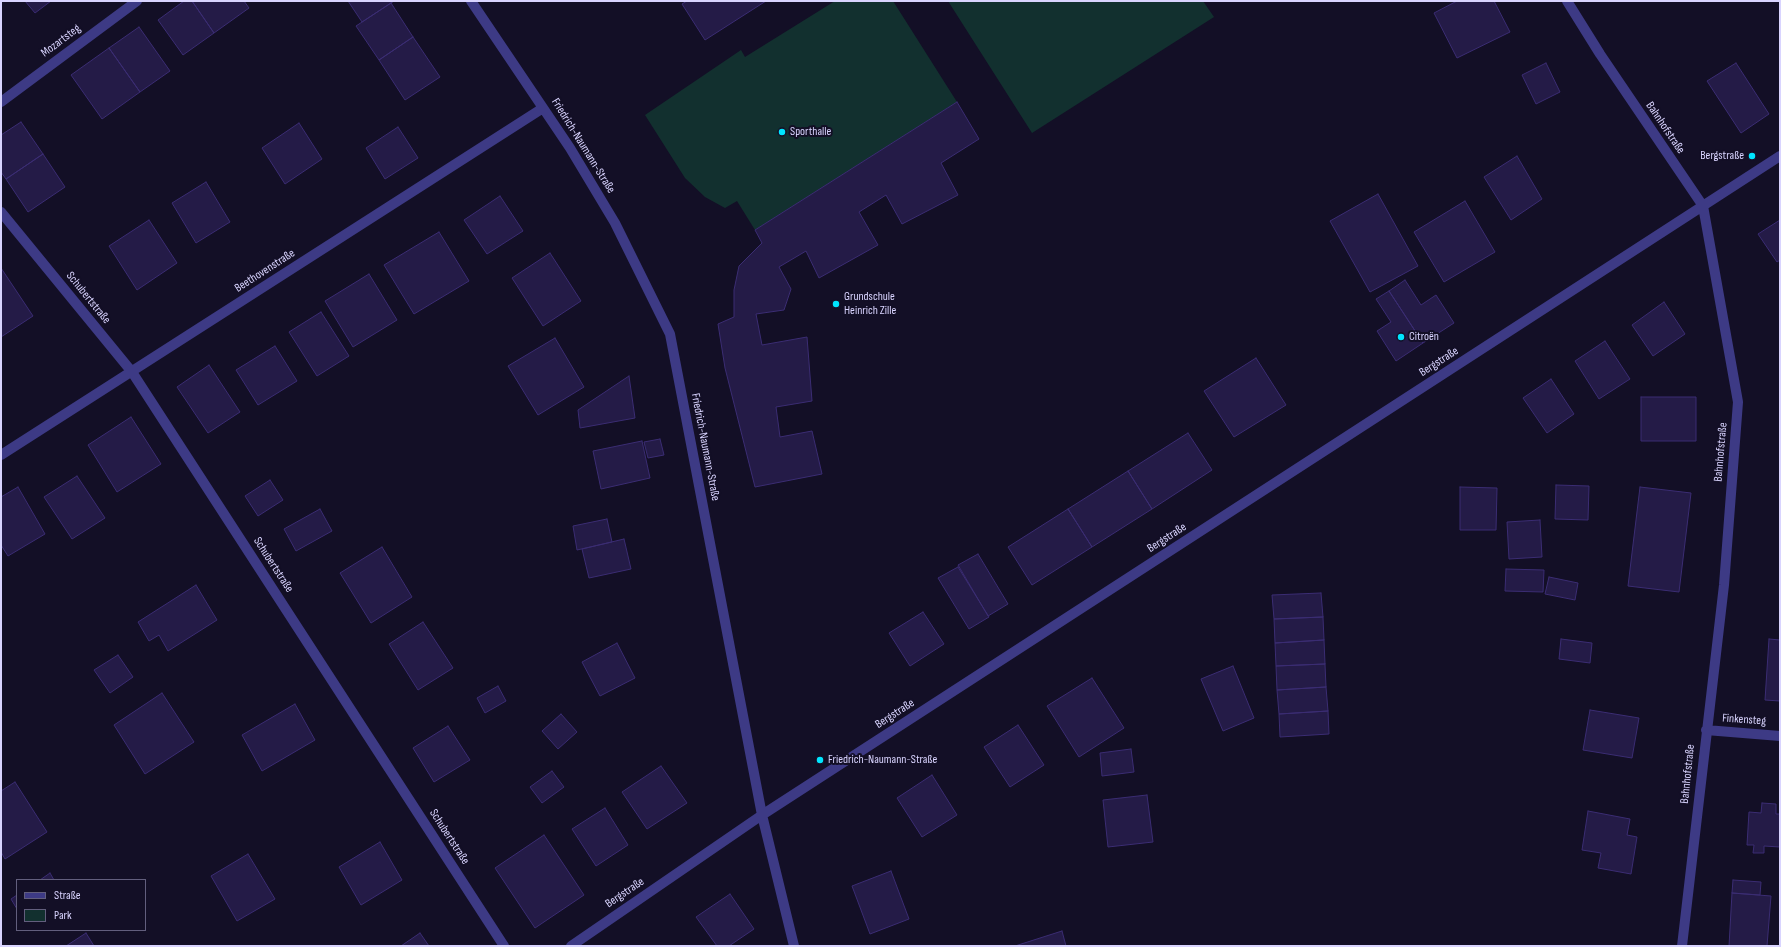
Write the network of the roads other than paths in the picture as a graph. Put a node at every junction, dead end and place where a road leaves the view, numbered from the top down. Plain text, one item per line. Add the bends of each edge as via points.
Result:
1 (137, 1) edge
2 (471, 1) edge
3 (1567, 1) edge
4 (1, 102) edge
5 (543, 108) junction
6 (1780, 156) edge
7 (1703, 206) junction
8 (1, 212) edge
9 (132, 372) junction
10 (1, 455) edge
11 (1706, 730) junction
12 (1780, 736) edge
13 (762, 815) junction
14 (504, 946) edge
15 (571, 946) edge
16 (794, 946) edge
17 (1682, 946) edge

1 - 4 street, Mozartsteg
2 - 5 street, Friedrich-Naumann-Straße
3 - 7 street, Bahnhofstraße
5 - 9 street, Beethovenstraße
5 - 13 street, Friedrich-Naumann-Straße via 615,223 670,334
6 - 7 street, Bergstraße
7 - 11 street, Bahnhofstraße via 1738,402 1724,585
7 - 13 street, Bergstraße
8 - 9 street, Schubertstraße
9 - 10 street, Beethovenstraße
9 - 14 street, Schubertstraße
11 - 12 street, Finkensteg
11 - 17 street, Bahnhofstraße
13 - 15 street, Bergstraße
13 - 16 street, Friedrich-Naumann-Straße

